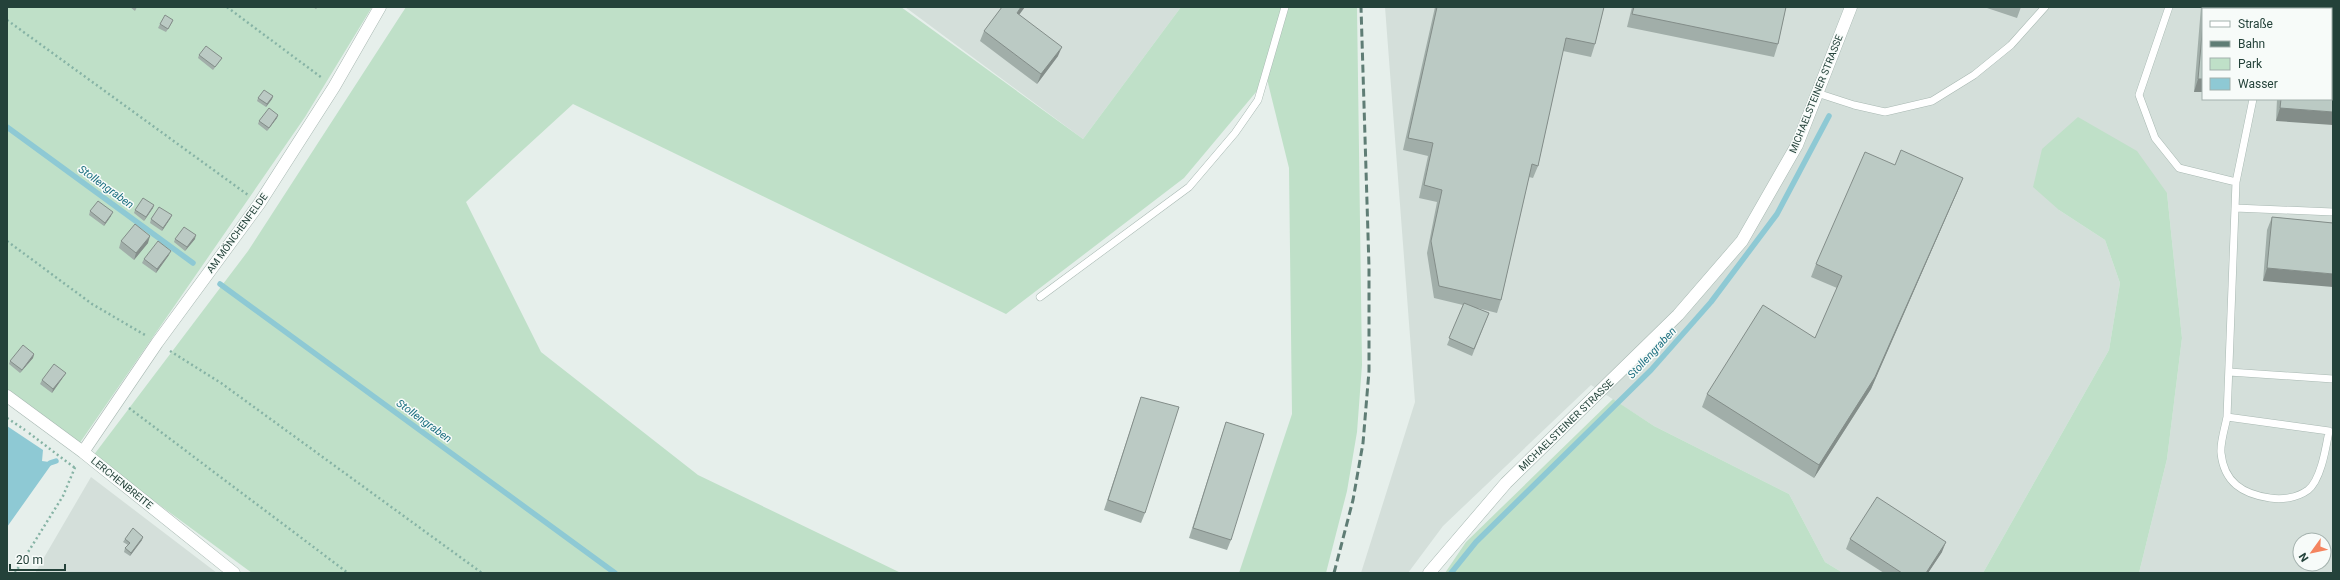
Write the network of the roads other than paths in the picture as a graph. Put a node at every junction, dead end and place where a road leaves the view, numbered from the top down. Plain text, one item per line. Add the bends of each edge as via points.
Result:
1 (380, 7) edge
2 (1285, 7) edge
3 (1851, 7) edge
4 (2045, 7) edge
5 (2169, 7) edge
6 (1817, 93) junction
7 (2252, 100) edge
8 (2236, 182) junction
9 (2235, 208) junction
10 (2333, 212) edge
11 (1040, 297) dead end
12 (2229, 372) junction
13 (2333, 380) edge
14 (7, 396) edge
15 (2227, 417) junction
16 (2331, 430) edge
17 (83, 452) junction
18 (234, 573) edge
19 (1429, 573) edge

1 - 17 street, AM MÖNCHENFELDE via 334,87 259,204 157,343
2 - 11 lane via 1258,100 1236,133 1189,187
3 - 6 street, MICHAELSTEINER STRASSE
4 - 6 lane via 2012,45 1974,75 1932,101 1885,112
5 - 8 lane via 2139,95 2155,138 2179,168
6 - 19 street, MICHAELSTEINER STRASSE via 1797,144 1742,241 1678,315 1506,483
7 - 8 lane
8 - 9 lane
9 - 10 lane
9 - 12 lane
12 - 13 lane
12 - 15 lane
14 - 17 street, LERCHENBREITE
15 - 16 lane
15 - 16 lane via 2221,452 2224,467 2236,488 2263,497 2285,498 2308,490 2323,464
17 - 18 street, LERCHENBREITE

